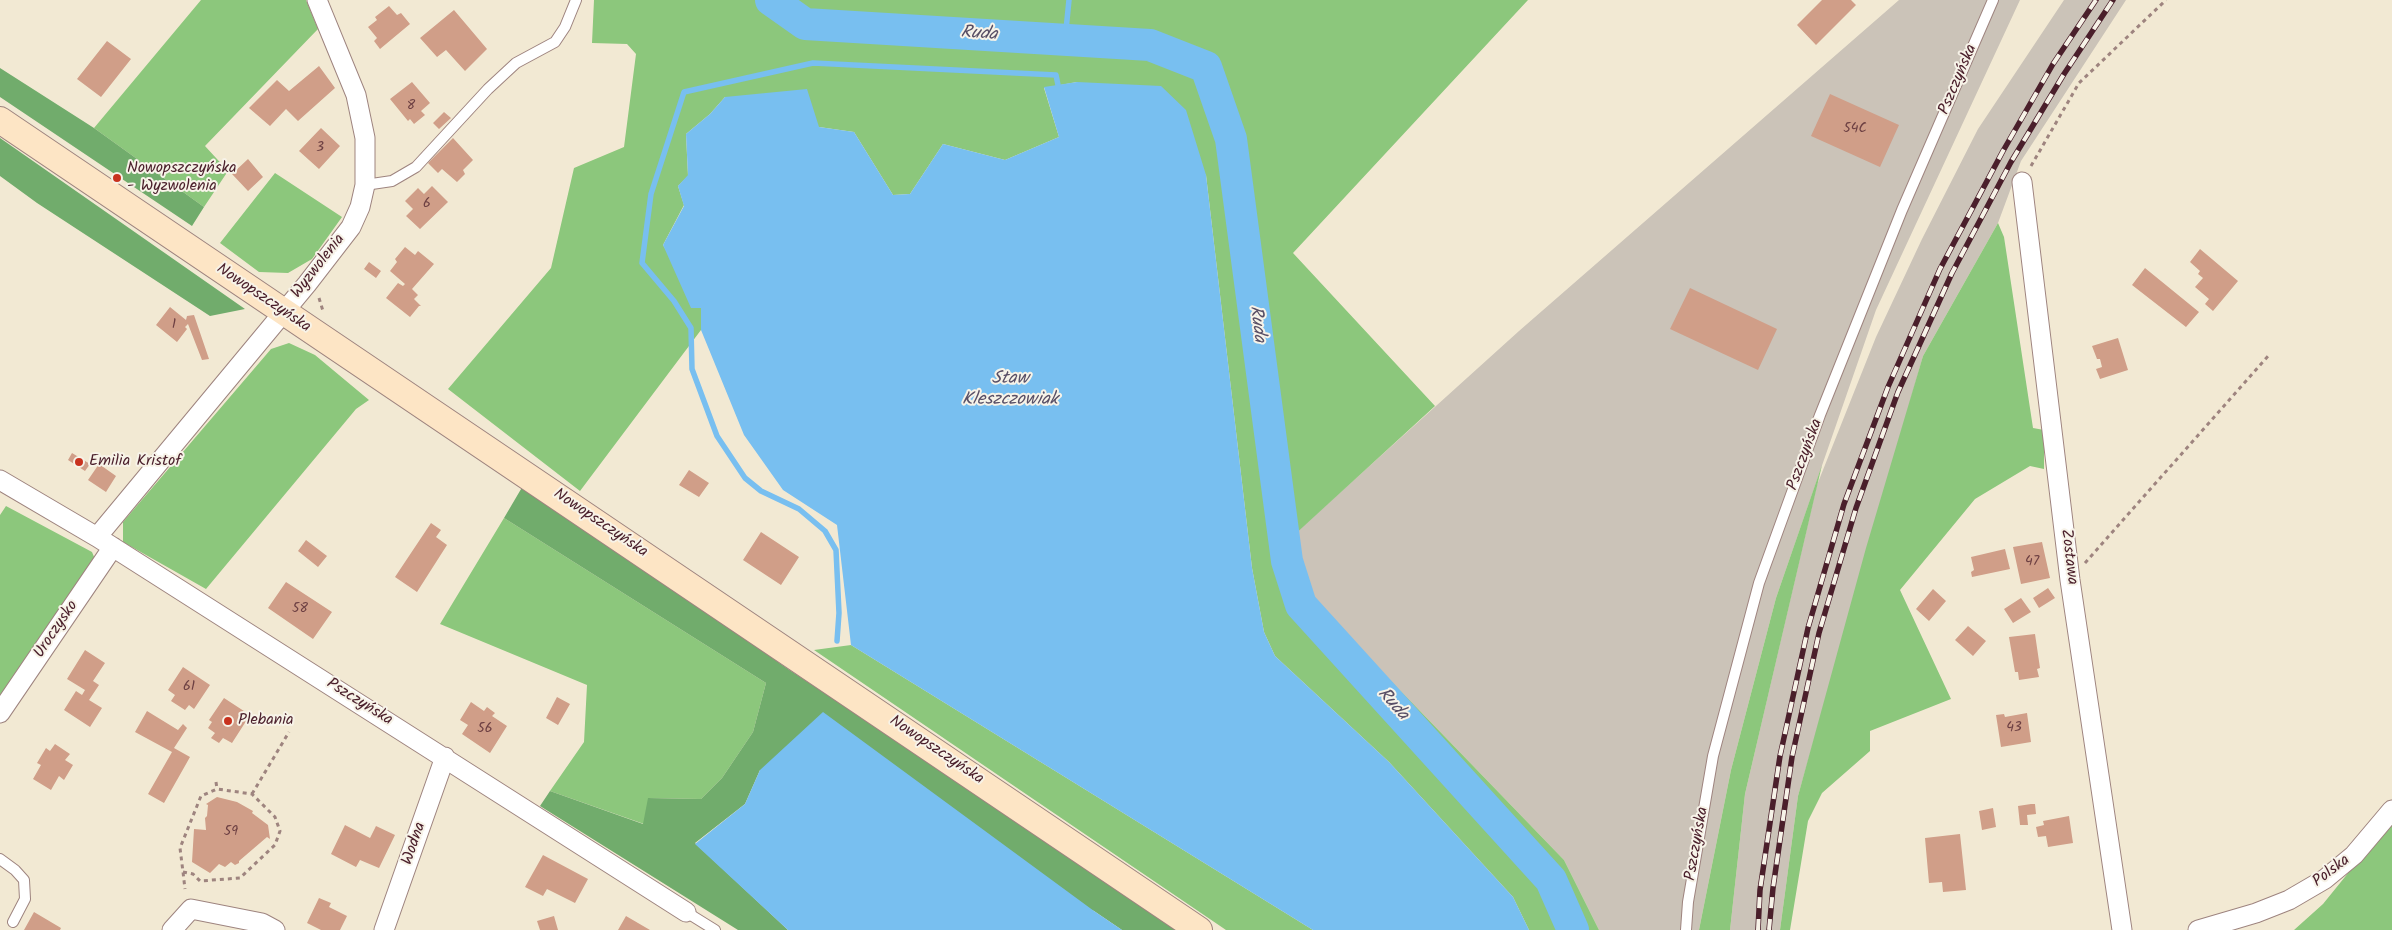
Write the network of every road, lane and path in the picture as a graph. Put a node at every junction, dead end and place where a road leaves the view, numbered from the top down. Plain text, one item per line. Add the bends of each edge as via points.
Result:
1 (316, 0) edge
2 (576, 0) edge
3 (1993, 0) edge
4 (2166, 0) edge
5 (0, 120) edge
6 (2022, 182) joint
7 (365, 185) junction
8 (283, 312) junction
9 (2269, 355) dead end
10 (2, 486) edge
11 (97, 537) junction
12 (113, 547) junction
13 (2070, 580) junction
14 (0, 713) edge
15 (289, 732) dead end
16 (445, 757) junction
17 (216, 782) dead end
18 (217, 789) junction
19 (252, 794) junction
20 (2392, 810) edge
21 (0, 859) edge
22 (183, 872) junction
23 (185, 889) dead end
24 (686, 912) joint
25 (2259, 921) edge
26 (13, 922) dead end
27 (172, 930) edge
28 (275, 930) edge
29 (384, 930) edge
30 (715, 930) edge
31 (1198, 930) edge
32 (1686, 930) edge
33 (2122, 930) edge
34 (2198, 930) edge

1 - 7 street, Wyzwolenia via 356,95 365,138
2 - 7 lane via 555,42 516,64 488,89 416,167 392,181
3 - 32 lane, Pszczyńska via 1898,219 1758,583 1713,756
4 - 6 path via 2079,83
5 - 8 main road, Nowopszczyńska
6 - 13 street, Zostawa
7 - 8 street, Wyzwolenia via 351,227
8 - 11 street, Wyzwolenia
8 - 31 main road, Nowopszczyńska
9 - 13 path
10 - 11 street, Pszczyńska
11 - 12 street, Pszczyńska
12 - 14 street, Uroczysko
12 - 16 street, Pszczyńska
13 - 33 street, Zostawa
15 - 19 path
16 - 24 street, Pszczyńska
16 - 29 street, Wodna
17 - 18 path
18 - 19 path
18 - 22 path via 200,796 180,848
19 - 22 path via 275,817 280,831 275,845 240,878 200,881 193,874
20 - 25 street, Polska via 2354,855 2325,879
21 - 26 lane via 24,880 25,899
22 - 23 path
24 - 30 lane, Pszczyńska
25 - 34 street, Polska
27 - 28 street via 191,910 262,924

